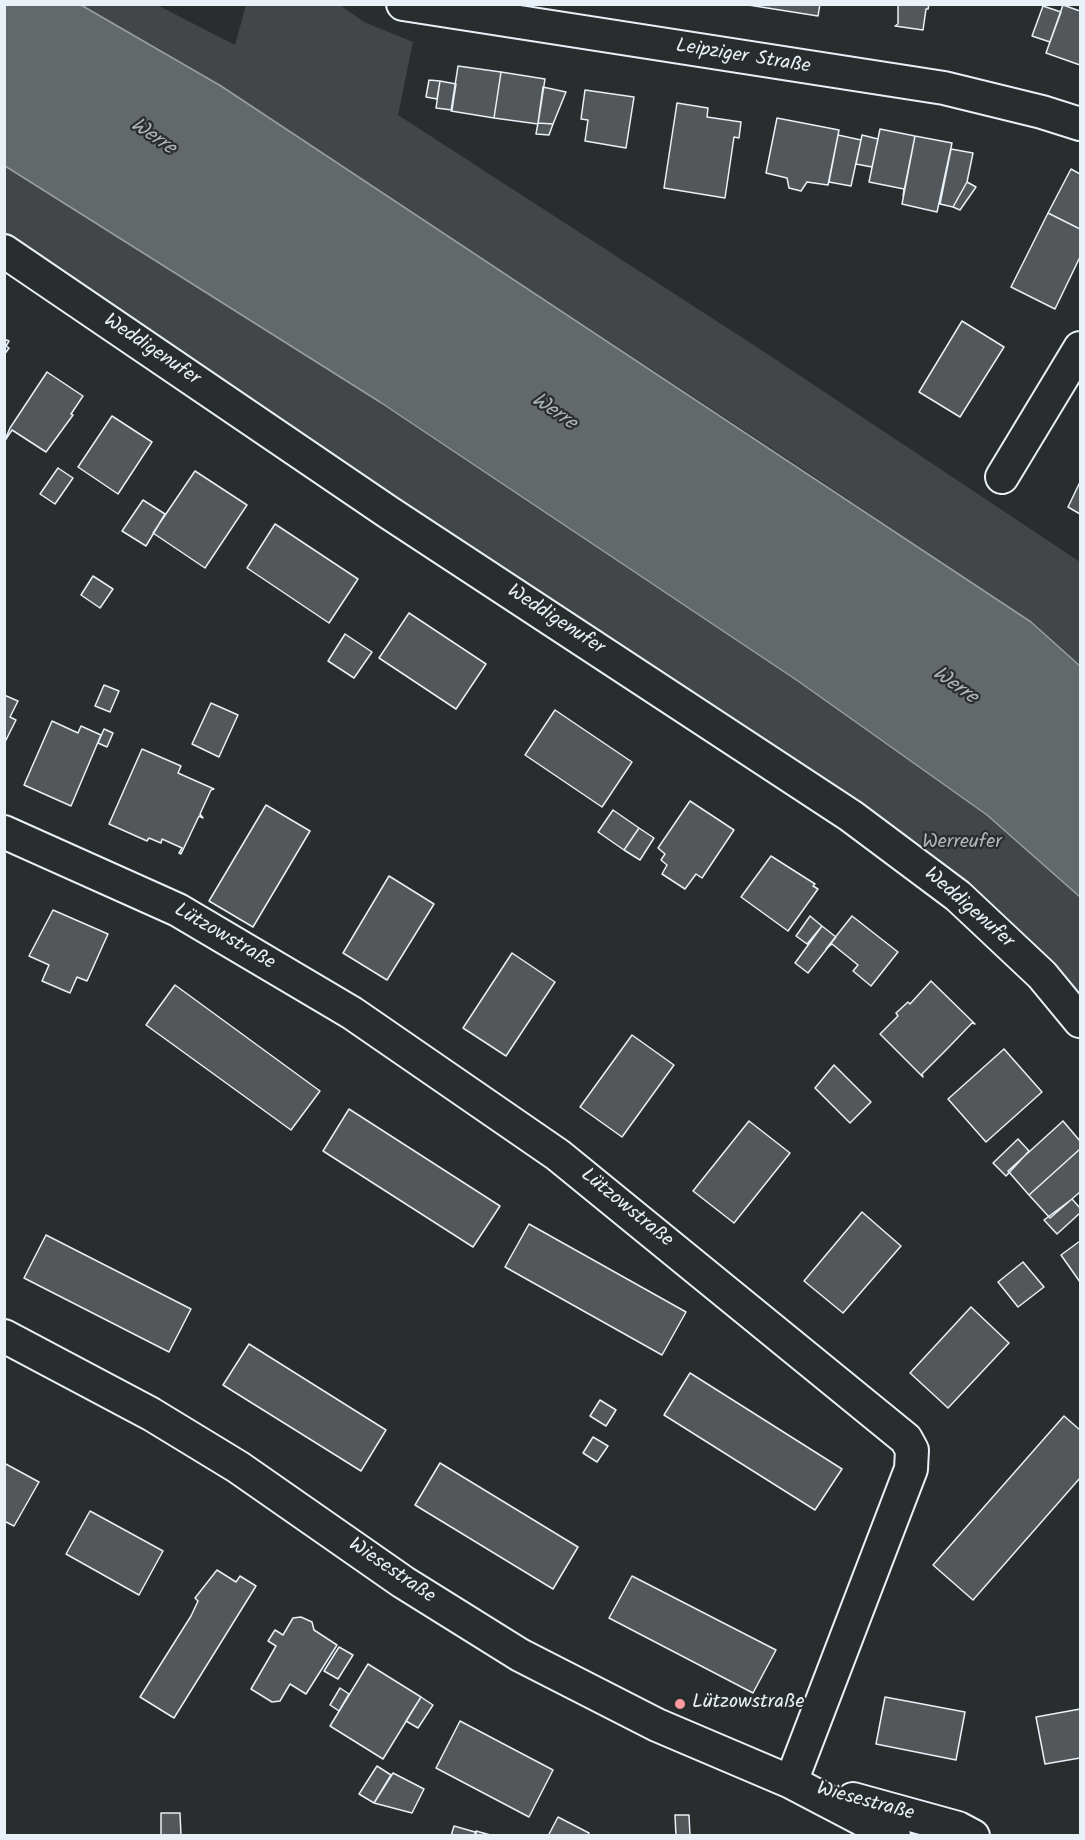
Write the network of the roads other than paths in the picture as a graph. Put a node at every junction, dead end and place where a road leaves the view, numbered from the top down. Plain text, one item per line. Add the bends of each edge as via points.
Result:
1 (402, 4) edge
2 (1080, 124) edge
3 (4, 251) edge
4 (1080, 348) edge
5 (1002, 477) dead end
6 (4, 832) edge
7 (1080, 1021) edge
8 (4, 1336) edge
9 (791, 1782) junction
10 (894, 1836) edge
11 (973, 1836) edge

1 - 2 street, Leipziger Straße via 944,88
3 - 7 street, Weddigenufer via 388,512 851,816 967,904 1042,975
4 - 5 street
6 - 9 street, Lützowstraße via 178,910 352,1013 558,1155 906,1439 912,1450 911,1469
8 - 9 street, Wiesestraße via 151,1414 238,1467 403,1582 520,1655 657,1725
9 - 10 street, Wiesestraße
9 - 11 street, Wiesestraße via 958,1828

